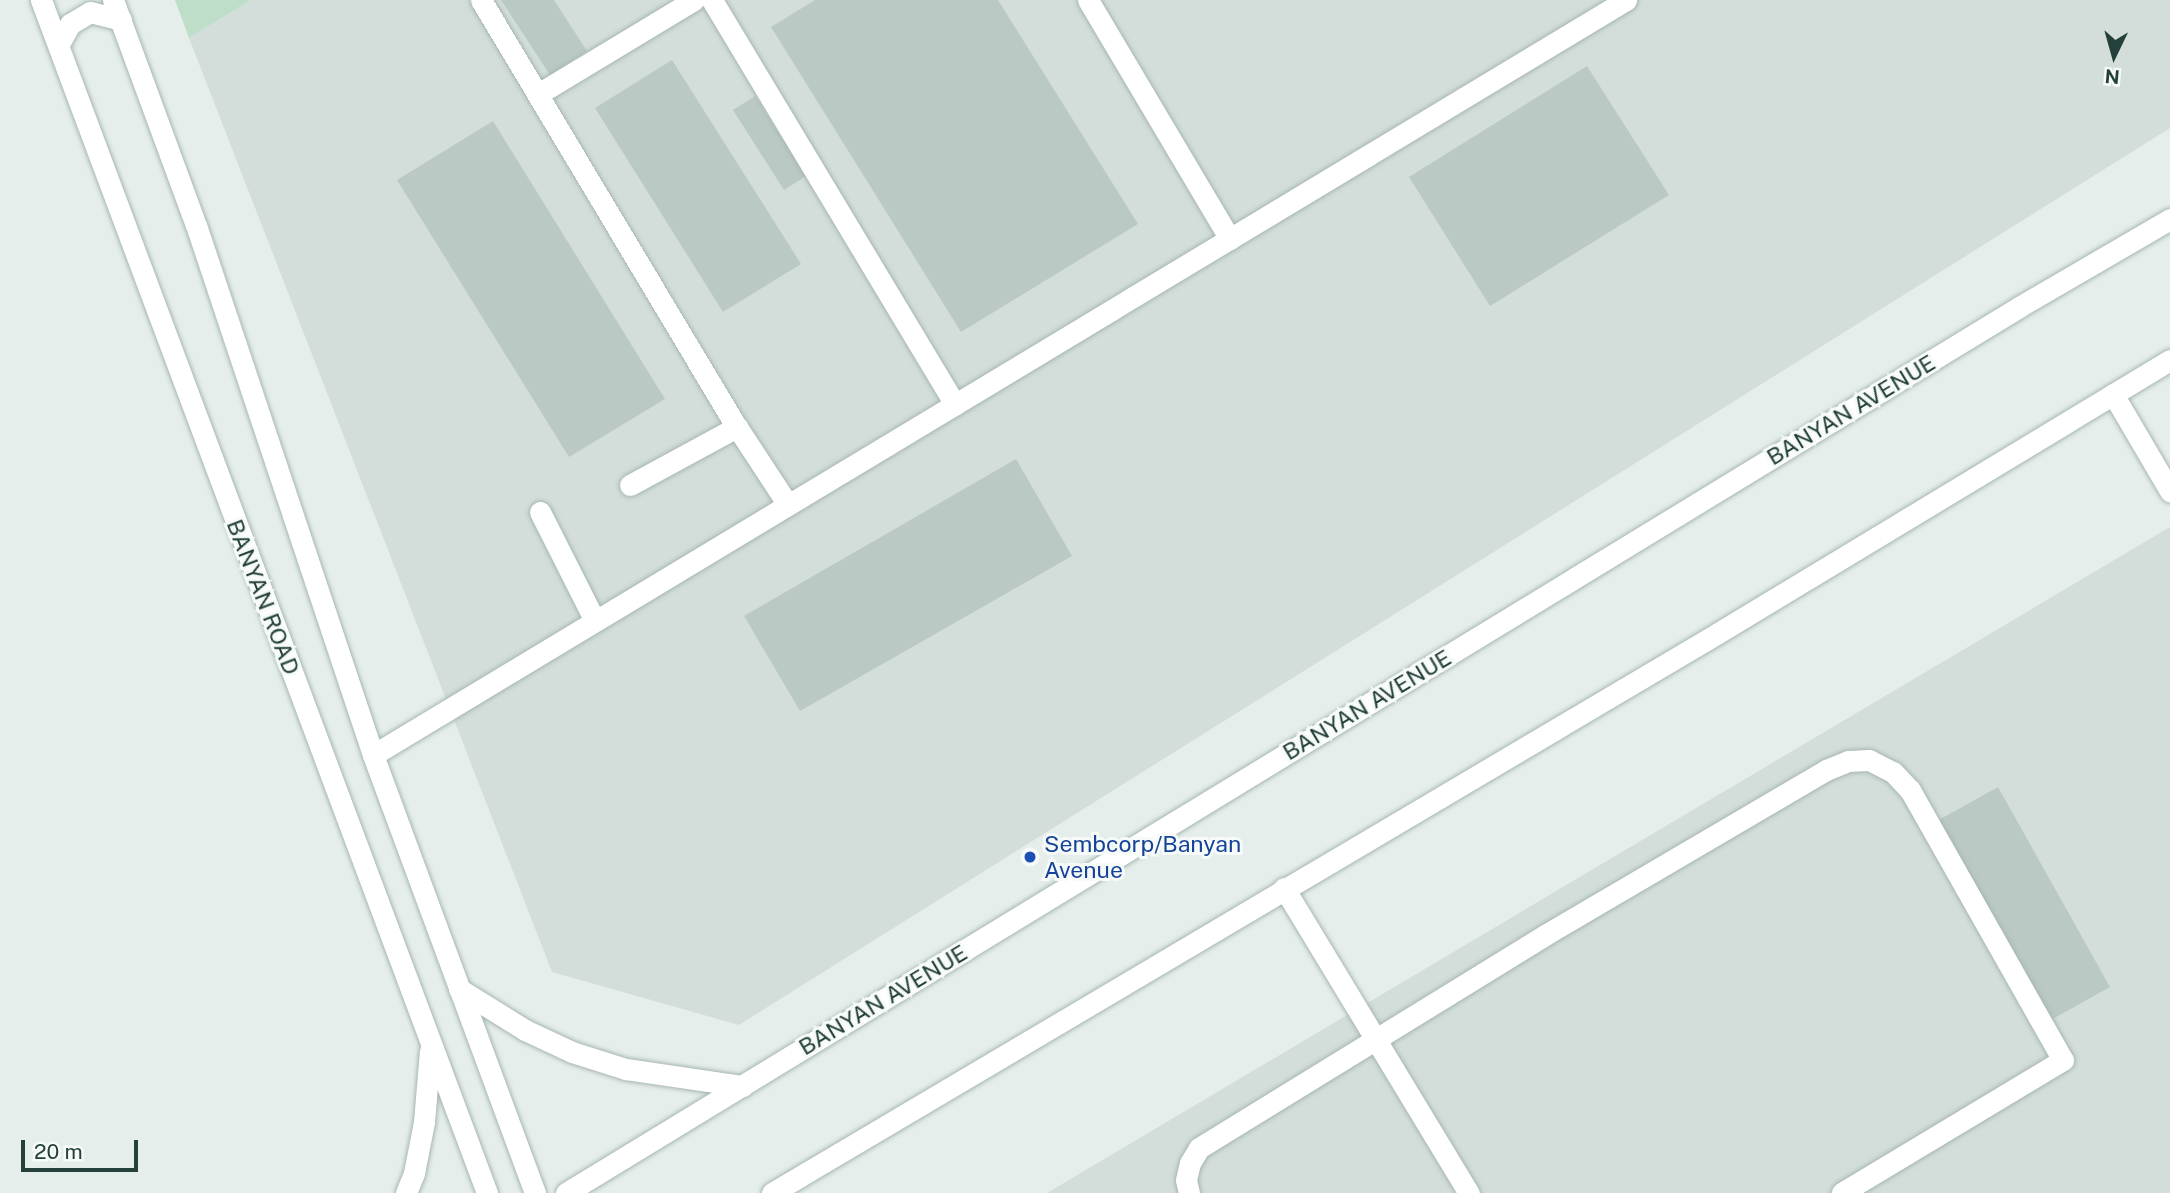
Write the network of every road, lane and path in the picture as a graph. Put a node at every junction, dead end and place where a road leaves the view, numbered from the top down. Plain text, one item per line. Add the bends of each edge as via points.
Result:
1 (41, 0) edge
2 (113, 0) edge
3 (481, 0) edge
4 (694, 0) edge
5 (712, 0) edge
6 (1088, 0) edge
7 (1626, 0) edge
8 (121, 20) junction
9 (59, 44) junction
10 (538, 94) junction
11 (2170, 219) edge
12 (1230, 239) junction
13 (2170, 360) edge
14 (2113, 394) junction
15 (955, 405) junction
16 (737, 427) junction
17 (630, 485) dead end
18 (2170, 491) edge
19 (788, 505) junction
20 (540, 512) dead end
21 (595, 621) junction
22 (373, 755) junction
23 (1284, 888) junction
24 (459, 989) junction
25 (1374, 1039) junction
26 (430, 1044) junction
27 (743, 1086) junction
28 (405, 1193) edge
29 (486, 1193) edge
30 (535, 1193) edge
31 (566, 1193) edge
32 (772, 1193) edge
33 (1189, 1193) edge
34 (1469, 1193) edge
35 (1842, 1193) edge

1 - 9 street, BANYAN ROAD
2 - 8 street
3 - 10 street
4 - 10 street
5 - 15 street
6 - 12 street
7 - 12 street
8 - 9 street via 90,12 70,24
8 - 22 street via 196,225
9 - 26 street, BANYAN ROAD
10 - 16 street
11 - 27 street, BANYAN AVENUE
12 - 15 street
13 - 14 street
14 - 18 street
14 - 23 street
15 - 19 street
16 - 17 street
16 - 19 street
19 - 21 street
20 - 21 street
21 - 22 street
22 - 24 street
23 - 25 street
23 - 32 street
24 - 27 street via 525,1030 572,1052 626,1069
24 - 30 street
25 - 33 street via 1199,1148 1186,1180
25 - 34 street
25 - 35 street via 1826,770 1848,761 1869,760 1893,772 1910,790 2063,1060
26 - 28 street via 424,1122 414,1173
26 - 29 street, BANYAN ROAD
27 - 31 street, BANYAN AVENUE

